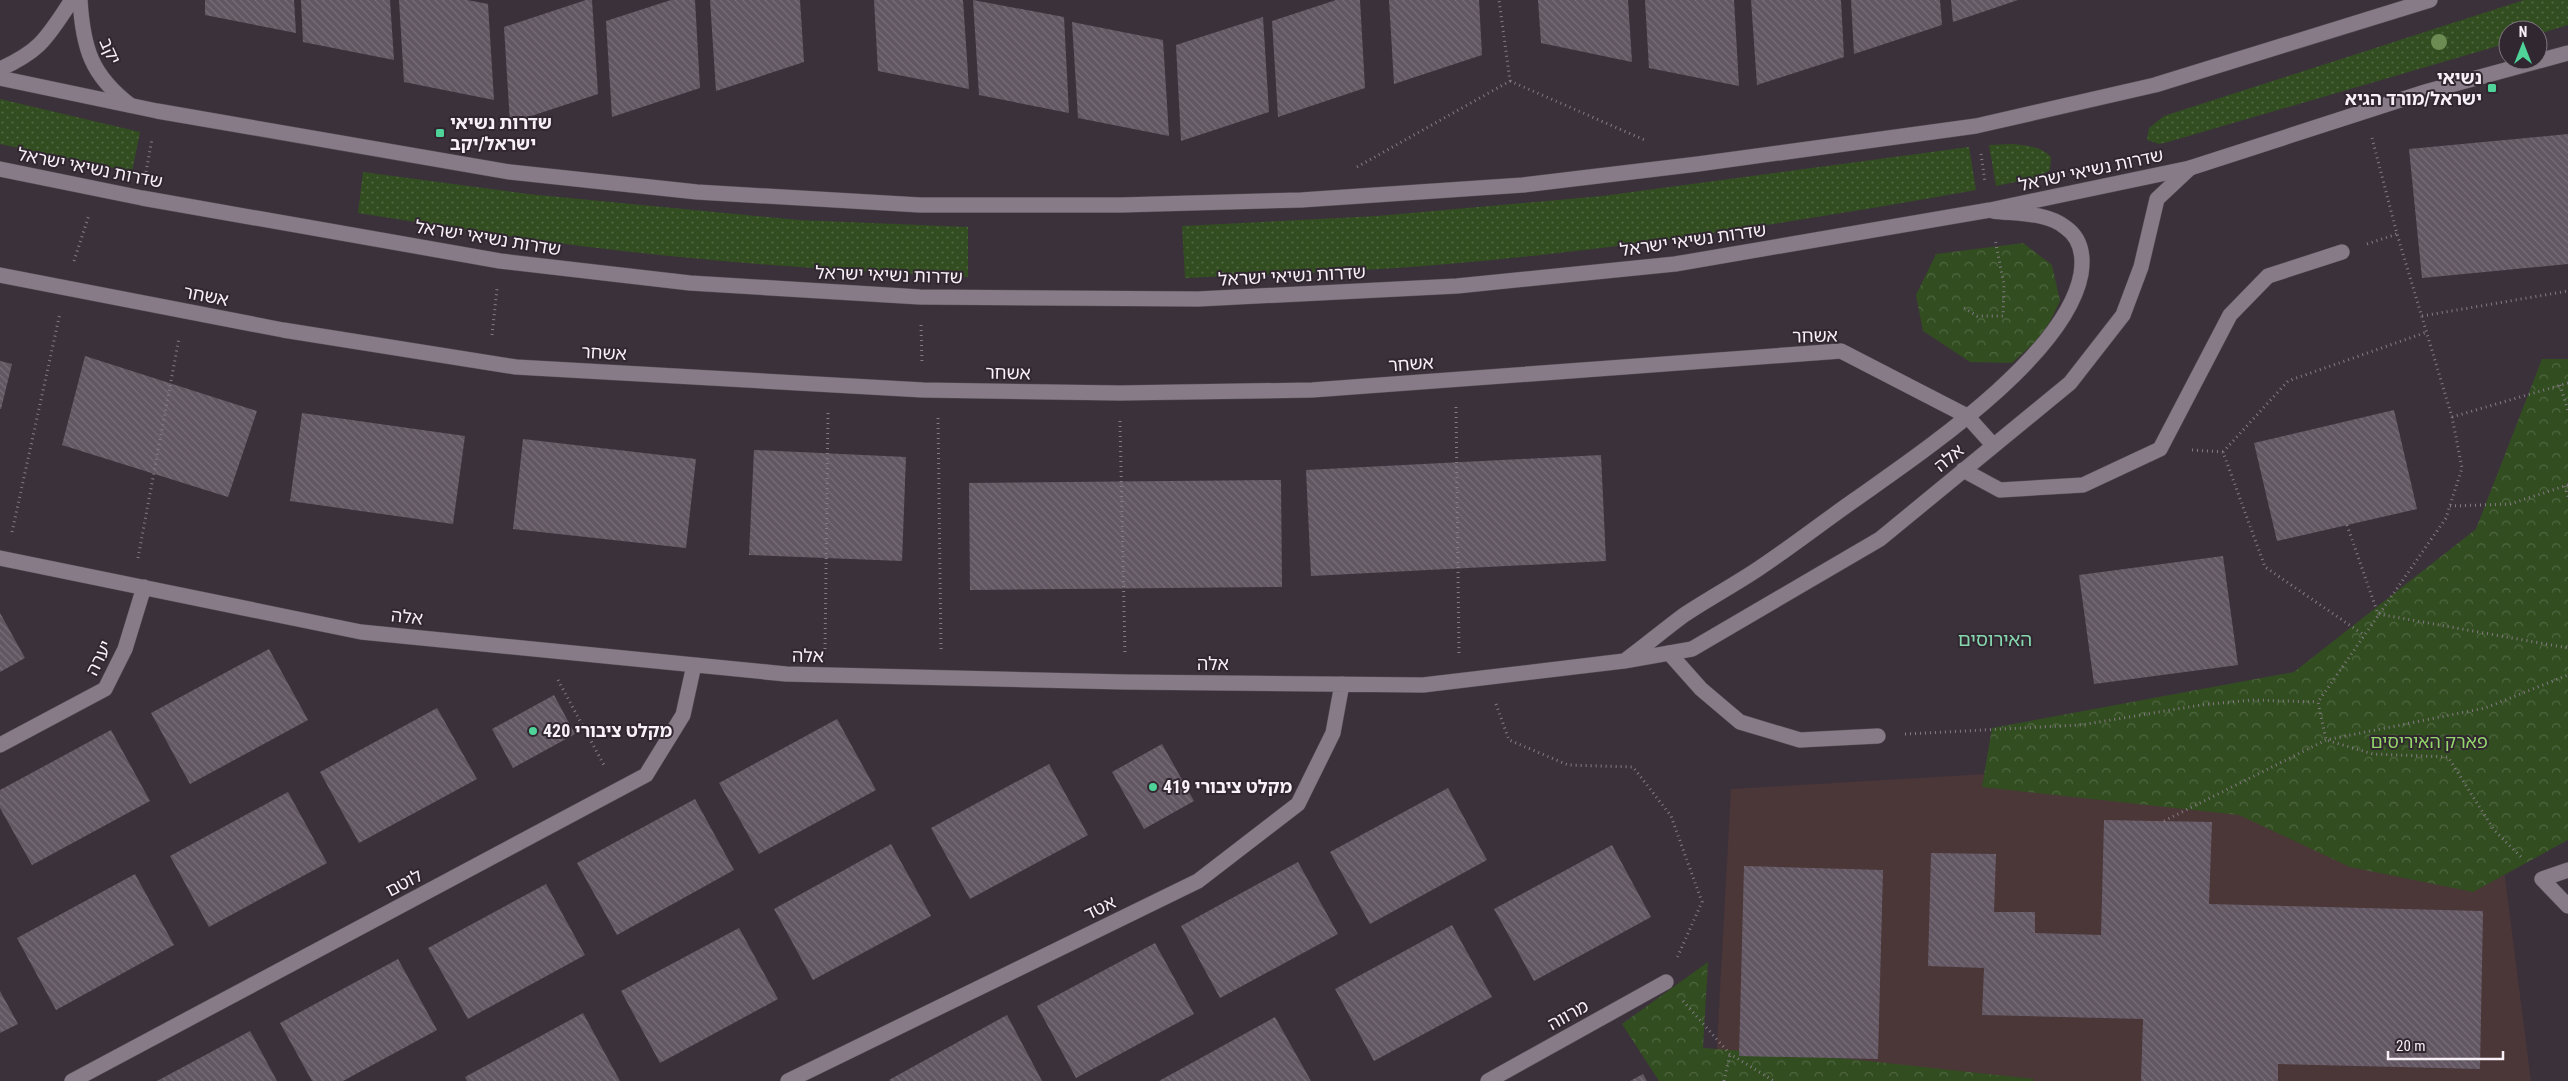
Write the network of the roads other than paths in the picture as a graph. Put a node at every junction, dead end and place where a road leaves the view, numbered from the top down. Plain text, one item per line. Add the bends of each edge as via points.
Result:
1 (72, 0) edge
2 (80, 0) edge
3 (2430, 0) edge
4 (2568, 53) edge
5 (0, 69) edge
6 (0, 78) edge
7 (130, 106) junction
8 (2190, 168) junction
9 (0, 169) edge
10 (1990, 210) junction
11 (2342, 252) dead end
12 (0, 275) edge
13 (1967, 416) junction
14 (1993, 445) junction
15 (1963, 470) junction
16 (3, 559) edge
17 (139, 586) junction
18 (1669, 653) junction
19 (1624, 661) junction
20 (694, 665) junction
21 (1342, 684) junction
22 (1878, 736) road end
23 (0, 745) edge
24 (2568, 870) edge
25 (2568, 906) edge
26 (1666, 982) road end
27 (72, 1081) edge
28 (788, 1081) edge
29 (1488, 1081) edge

1 - 5 street via 44,41 25,57
2 - 7 street, יקב via 85,46 111,91
3 - 7 street via 2155,84 1976,126 1523,185 1301,200 1121,205 920,205 698,192 510,172
4 - 8 street, שדרות נשיאי ישראל via 2425,92
6 - 7 street
8 - 10 street, שדרות נשיאי ישראל
8 - 14 street, אלה via 2158,199 2141,267 2123,314 2070,382
9 - 10 street, שדרות נשיאי ישראל via 97,190 500,261 690,283 920,297 1198,299 1457,286 1675,264
10 - 13 street, אלה via 2045,217 2066,227 2081,245 2082,264 2078,287 2058,327 2024,365
11 - 15 street via 2268,276 2230,315 2160,449 2084,485 2000,490
12 - 13 street, אשחר via 283,330 516,367 922,390 1120,393 1312,390 1841,351
13 - 14 street, אשחר
13 - 19 street, אלה via 1894,472
14 - 15 street, אלה
15 - 18 street, אלה via 1880,540 1692,649
16 - 17 street, אלה
17 - 20 street, אלה via 361,632
17 - 23 street, יערה via 125,649 105,689
18 - 19 street, אלה
18 - 22 street via 1701,689 1740,722 1800,740
19 - 21 street, אלה via 1423,685
20 - 21 street, אלה via 786,674
20 - 27 street, לוטם via 683,716 646,775
21 - 28 street, אטד via 1333,733 1298,804 1198,881
24 - 25 street via 2542,879
26 - 29 street, מרווה

